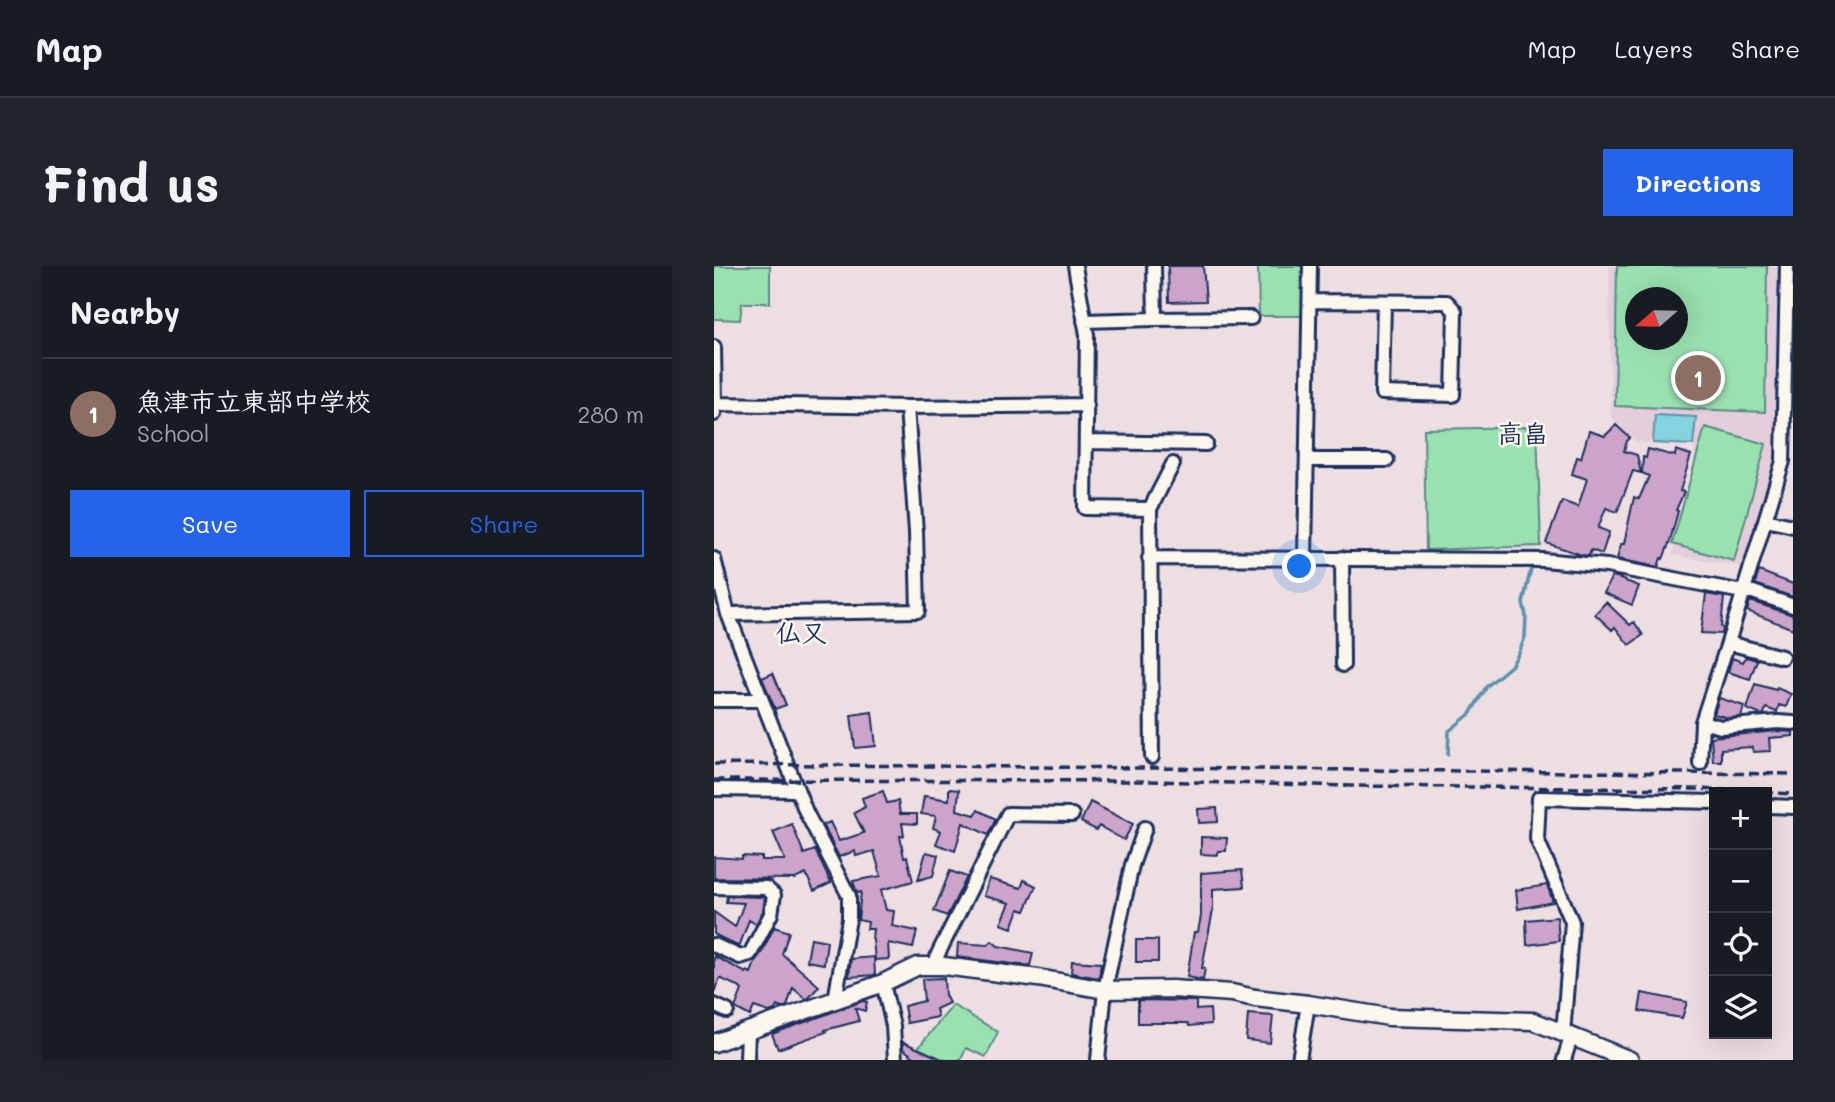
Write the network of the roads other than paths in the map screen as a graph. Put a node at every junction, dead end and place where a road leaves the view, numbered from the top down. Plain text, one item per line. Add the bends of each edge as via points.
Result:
1 (1075, 266) edge
2 (1154, 266) edge
3 (1310, 266) edge
4 (1787, 266) edge
5 (1310, 301) junction
6 (1384, 302) junction
7 (1251, 318) dead end
8 (1156, 319) junction
9 (1084, 321) junction
10 (714, 347) edge
11 (1087, 405) junction
12 (907, 407) junction
13 (714, 408) edge
14 (1086, 442) junction
15 (1206, 444) dead end
16 (1307, 460) junction
17 (1387, 460) dead end
18 (1173, 464) dead end
19 (1150, 509) junction
20 (1766, 520) junction
21 (1793, 526) edge
22 (1149, 558) junction
23 (1305, 558) junction
24 (1342, 558) junction
25 (714, 559) edge
26 (1743, 592) junction
27 (1793, 606) edge
28 (728, 614) junction
29 (1728, 643) junction
30 (1782, 657) dead end
31 (1343, 665) dead end
32 (714, 700) edge
33 (761, 700) junction
34 (1702, 722) junction
35 (1793, 723) edge
36 (1152, 757) dead end
37 (1700, 763) dead end
38 (714, 789) edge
39 (797, 790) junction
40 (1709, 802) edge
41 (1772, 806) edge
42 (1793, 807) edge
43 (1072, 815) dead end
44 (1145, 828) dead end
45 (714, 887) edge
46 (714, 945) edge
47 (935, 966) junction
48 (883, 983) junction
49 (1105, 990) junction
50 (835, 1000) junction
51 (1308, 1004) junction
52 (714, 1005) edge
53 (727, 1010) dead end
54 (748, 1031) junction
55 (1567, 1035) junction
56 (714, 1043) edge
57 (747, 1060) edge
58 (895, 1060) edge
59 (1098, 1060) edge
60 (1299, 1060) edge
61 (1564, 1060) edge
62 (1630, 1060) edge

1 - 9 street
2 - 8 street
3 - 5 street
4 - 20 street via 1783,461
5 - 6 street
5 - 16 street
6 - 6 street via 1447,302 1455,311 1452,395 1382,393
7 - 8 street
8 - 9 street
9 - 11 street
10 - 13 street
11 - 12 street
11 - 14 street
12 - 13 street
12 - 28 street via 918,611
14 - 15 street
14 - 19 street via 1085,508
16 - 17 street
16 - 23 street
18 - 19 street
19 - 22 street
20 - 21 street
20 - 26 street
22 - 23 street
22 - 36 street
23 - 24 street
24 - 26 street via 1604,565
24 - 31 street
25 - 28 street
26 - 27 street
26 - 29 street
28 - 33 street
29 - 30 street
29 - 34 street
32 - 33 street
33 - 39 street
34 - 35 street via 1721,727
34 - 37 street
38 - 39 street
39 - 50 street via 849,896
40 - 55 street via 1539,798 1537,839 1572,922
41 - 42 street
43 - 47 street via 1008,814
44 - 49 street via 1132,865
45 - 46 street via 766,888 774,895 771,914 750,954 740,957
47 - 48 street via 918,966
47 - 49 street
48 - 50 street
48 - 58 street
49 - 51 street via 1232,992
49 - 59 street
50 - 54 street
51 - 55 street via 1390,1017 1533,1021
51 - 60 street
52 - 53 street
54 - 56 street
54 - 57 street
55 - 61 street
55 - 62 street

